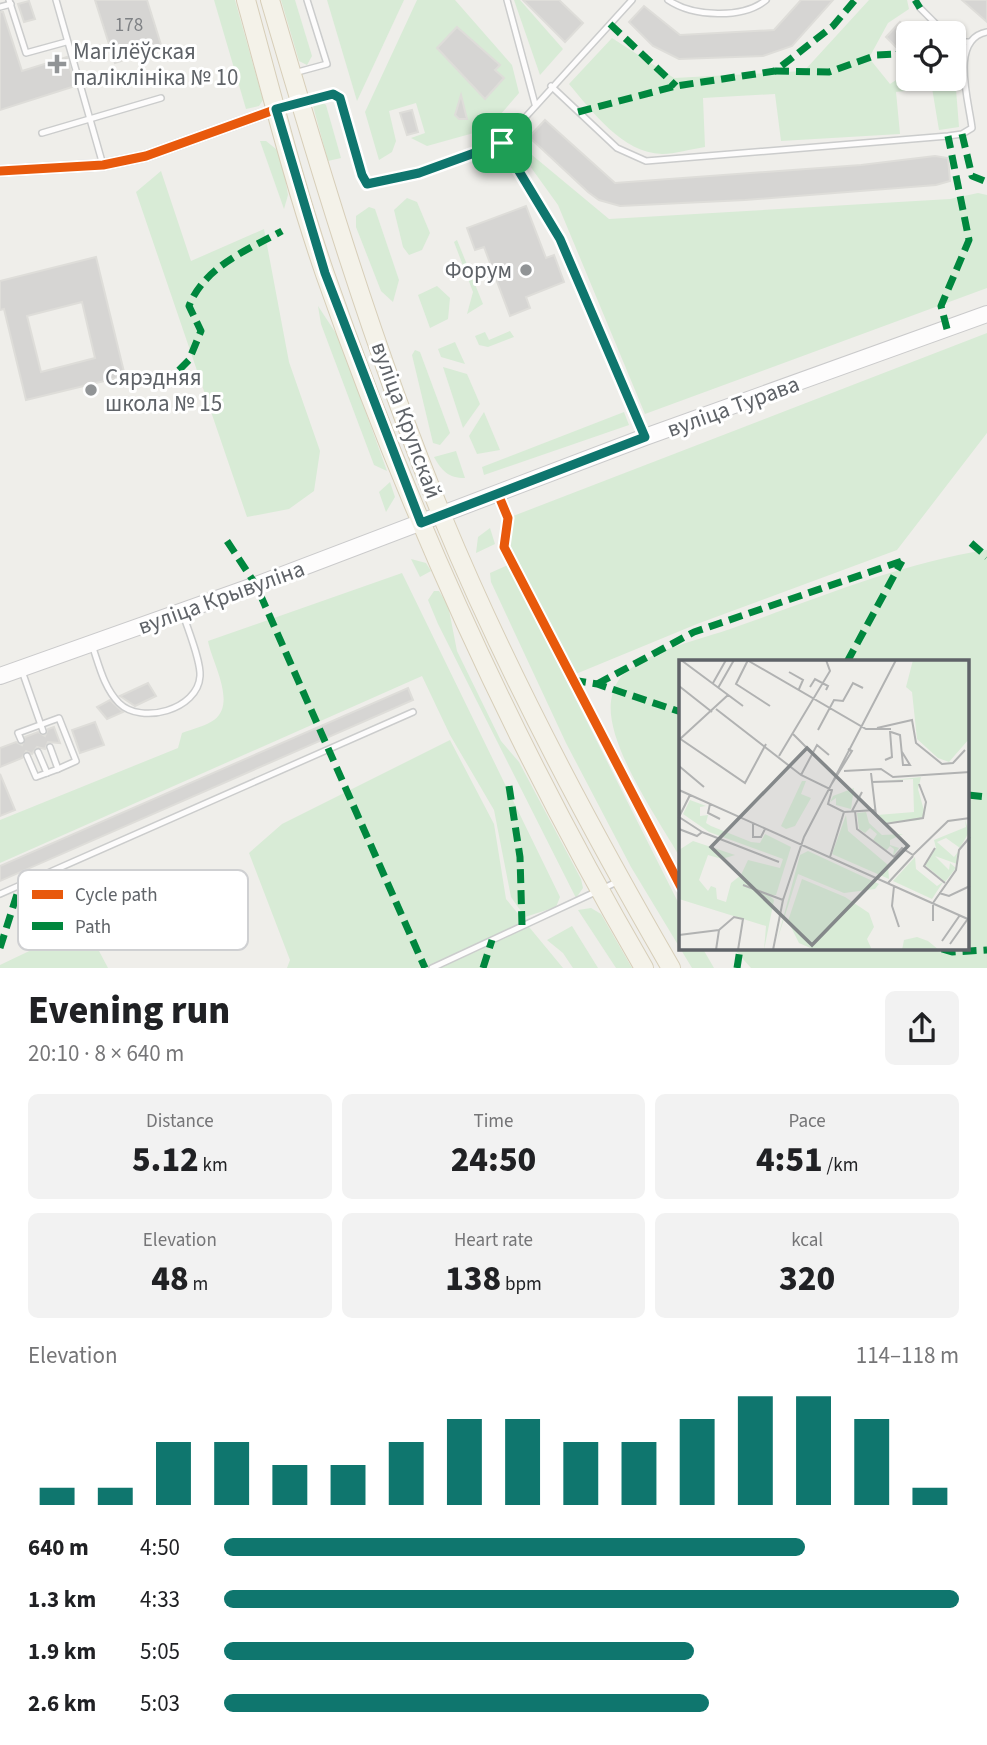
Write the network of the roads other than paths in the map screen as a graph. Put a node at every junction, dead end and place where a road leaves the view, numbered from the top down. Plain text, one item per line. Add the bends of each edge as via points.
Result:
1 (56, 0) edge
2 (246, 0) edge
3 (270, 0) edge
4 (307, 0) edge
5 (507, 0) edge
6 (632, 0) edge
7 (668, 0) edge
8 (766, 0) edge
9 (10, 2) edge
10 (0, 7) edge
11 (920, 8) dead end
12 (933, 21) edge
13 (987, 32) edge
14 (66, 42) junction
15 (966, 42) edge
16 (970, 42) junction
17 (291, 73) junction
18 (551, 86) junction
19 (161, 98) dead end
20 (299, 101) junction
21 (535, 104) junction
22 (276, 109) junction
23 (90, 119) junction
24 (42, 132) dead end
25 (502, 143) junction
26 (103, 165) junction
27 (0, 171) edge
28 (987, 314) edge
29 (645, 437) junction
30 (442, 516) junction
31 (421, 523) junction
32 (182, 612) junction
33 (91, 642) junction
34 (21, 668) junction
35 (0, 676) edge
36 (413, 712) dead end
37 (41, 728) junction
38 (21, 740) dead end
39 (50, 747) dead end
40 (38, 752) dead end
41 (27, 756) dead end
42 (58, 769) junction
43 (47, 773) junction
44 (54, 870) edge
45 (620, 880) junction
46 (18, 886) edge
47 (599, 891) junction
48 (0, 894) edge
49 (432, 968) edge
50 (644, 968) edge
51 (671, 968) edge

1 - 14 lane
2 - 22 main road, вуліца Крупскай
3 - 17 main road, вуліца Крупскай
4 - 17 lane via 327,64
5 - 21 lane
6 - 18 lane
7 - 8 lane via 694,11 729,13
9 - 10 lane
9 - 14 lane via 26,53
11 - 12 lane
13 - 16 lane
14 - 23 lane
15 - 16 lane
16 - 18 lane via 962,56 972,128 948,136 646,161 617,148
17 - 20 main road, вуліца Крупскай
18 - 21 lane
19 - 23 lane
20 - 22 street
20 - 25 lane via 337,95 367,184 419,173
20 - 30 main road, вуліца Крупскай via 343,244
21 - 25 lane
22 - 26 street via 146,156
22 - 31 main road, вуліца Крупскай via 325,273
23 - 24 lane
23 - 26 lane
25 - 29 lane via 560,239
26 - 27 street
28 - 29 main road, вуліца Турава
29 - 30 main road, вуліца Турава
30 - 31 main road, вуліца Крывуліна
30 - 45 main road, вуліца Крупскай
31 - 32 main road, вуліца Крывуліна
31 - 47 main road, вуліца Крупскай via 498,692
32 - 33 main road, вуліца Крывуліна
32 - 33 lane via 201,675 187,702 163,711 136,714 121,705 109,690
33 - 34 main road, вуліца Крывуліна
34 - 35 main road, вуліца Крывуліна
34 - 37 lane
36 - 44 lane
37 - 38 lane via 18,733
37 - 42 lane via 59,718 76,761
39 - 42 lane
40 - 43 lane
41 - 43 lane via 36,777
42 - 43 lane
45 - 47 lane
45 - 51 main road, вуліца Крупскай
46 - 48 lane
47 - 49 lane
47 - 50 main road, вуліца Крупскай

